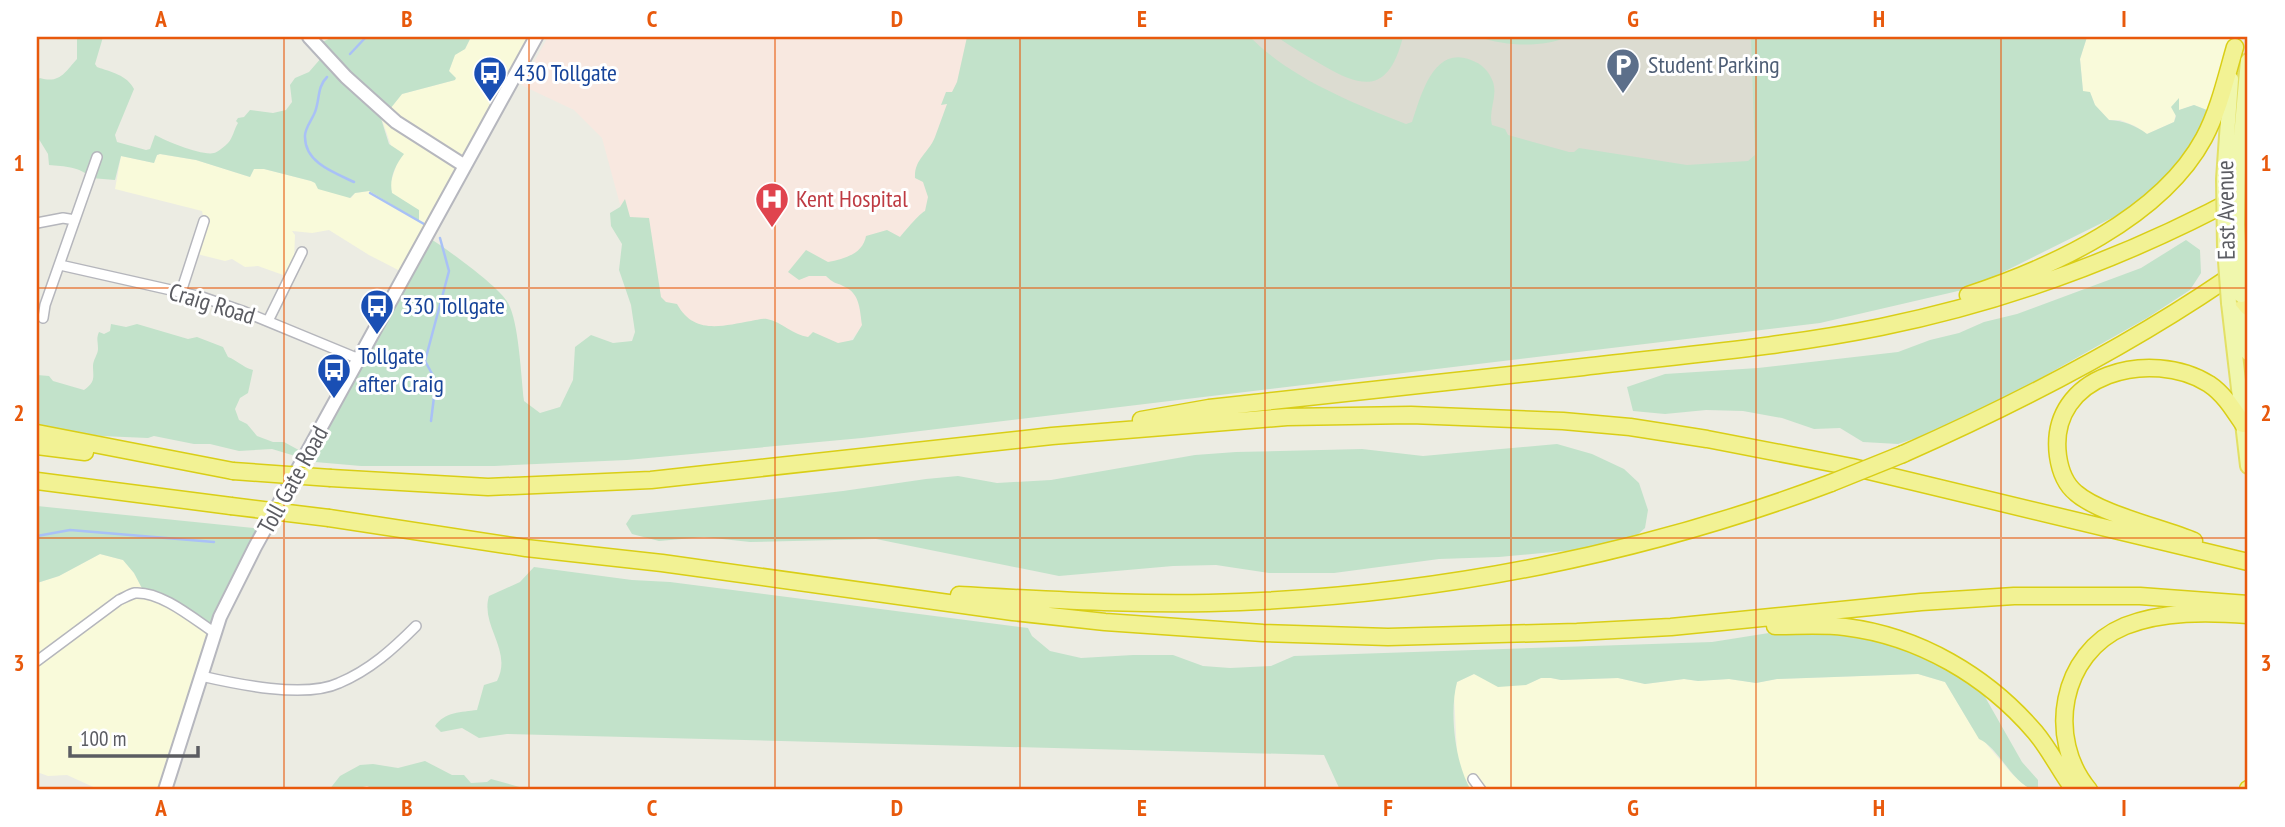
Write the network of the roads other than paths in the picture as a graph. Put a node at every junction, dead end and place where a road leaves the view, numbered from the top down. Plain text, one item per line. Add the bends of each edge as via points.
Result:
1 (309, 37) edge
2 (536, 37) edge
3 (2236, 42) edge
4 (2248, 61) edge
5 (97, 157) dead end
6 (465, 166) junction
7 (2248, 192) edge
8 (75, 219) junction
9 (204, 221) dead end
10 (37, 223) edge
11 (302, 252) dead end
12 (60, 264) junction
13 (2248, 264) edge
14 (181, 292) junction
15 (2240, 301) edge
16 (43, 318) dead end
17 (268, 321) junction
18 (1821, 338) junction
19 (2248, 352) edge
20 (359, 359) junction
21 (2244, 424) junction
22 (37, 433) edge
23 (1052, 436) junction
24 (37, 446) edge
25 (2248, 466) edge
26 (233, 471) junction
27 (37, 481) edge
28 (37, 492) edge
29 (149, 495) junction
30 (2247, 562) edge
31 (859, 591) junction
32 (2248, 604) edge
33 (2248, 615) edge
34 (416, 626) dead end
35 (1640, 629) junction
36 (215, 633) junction
37 (37, 661) edge
38 (201, 676) junction
39 (1473, 779) dead end
40 (165, 790) edge
41 (1481, 790) edge
42 (2074, 790) edge
43 (2089, 790) edge

1 - 6 main road via 390,117
2 - 6 main road, Toll Gate Road
3 - 15 main road, East Avenue, bridge via 2224,178 2225,247
3 - 18 highway via 2217,109 2197,151 2166,186 2125,220 2070,252 2001,283
4 - 15 main road, East Avenue, bridge via 2238,169
5 - 8 street
6 - 20 main road, Toll Gate Road
7 - 18 highway via 2146,242 2031,286 1932,315
8 - 10 street
8 - 12 street
9 - 14 street
11 - 17 street
12 - 14 street, Craig Road
12 - 16 street
13 - 31 highway, bridge via 2151,327 1988,416 1831,483 1717,522 1608,551 1496,574 1281,600 1169,603
14 - 17 street, Craig Road
15 - 19 main road, East Avenue
15 - 21 main road, East Avenue
17 - 20 street, Craig Road
18 - 23 highway via 1209,408
20 - 36 main road, Toll Gate Road via 255,547
21 - 25 main road, East Avenue
21 - 30 highway via 2209,385 2178,372 2145,368 2107,375 2086,387 2068,407 2058,443 2063,475 2081,497
22 - 26 highway
23 - 26 highway, bridge via 585,484 488,487
23 - 30 highway via 1359,415 1630,427 1852,467
24 - 26 highway
27 - 29 highway
28 - 29 highway
29 - 31 highway, bridge
31 - 35 highway via 1075,619 1263,633 1451,637
32 - 35 highway via 2129,596 2004,597
33 - 43 highway via 2186,614 2146,620 2117,630 2093,649 2074,675 2063,719 2070,758
34 - 38 street via 383,658 337,685 273,689
35 - 42 highway via 1829,626 1913,645 1966,671 2010,705 2047,747
36 - 37 street via 175,605 134,593
36 - 38 main road, Toll Gate Road
38 - 40 main road, Toll Gate Road
39 - 41 street

